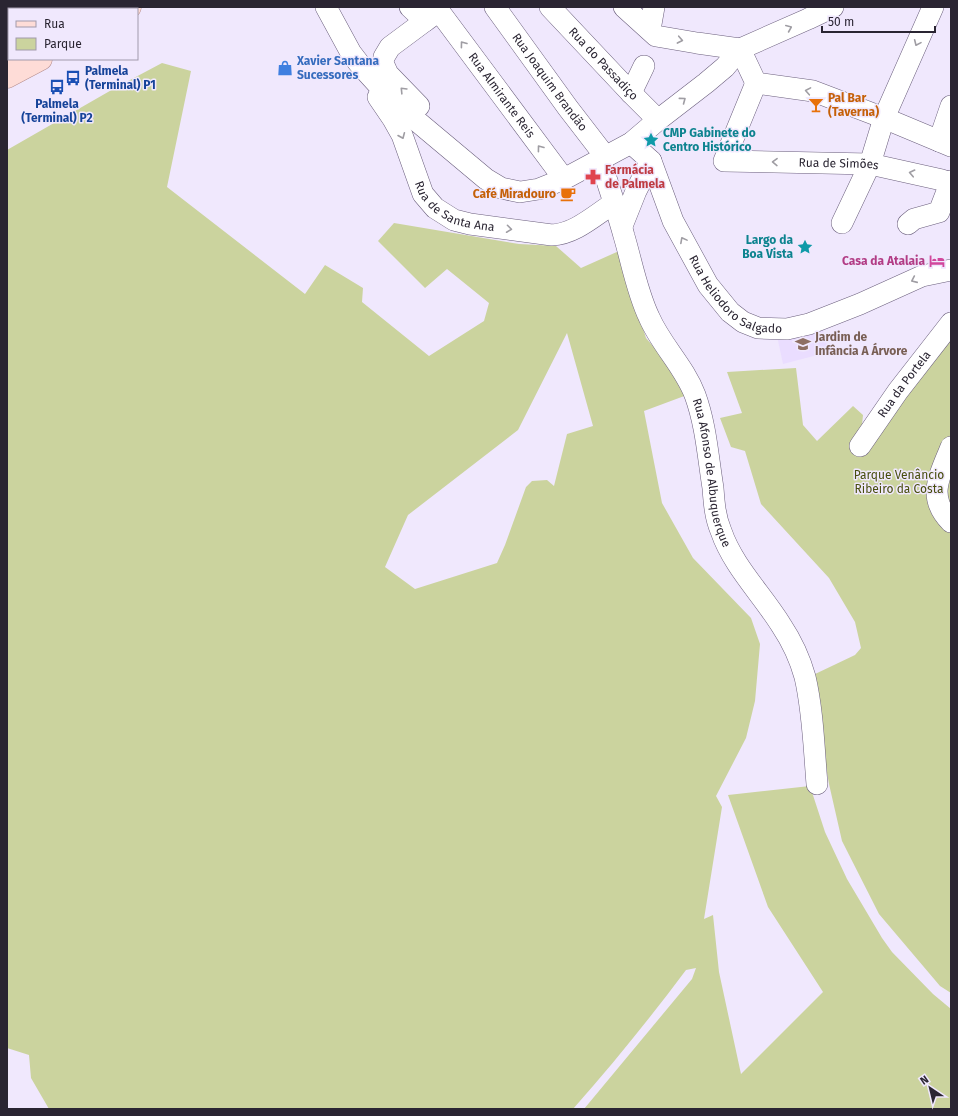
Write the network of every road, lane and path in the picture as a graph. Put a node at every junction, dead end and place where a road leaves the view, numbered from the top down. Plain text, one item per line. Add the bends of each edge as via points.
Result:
1 (326, 7) edge
2 (495, 7) edge
3 (550, 7) edge
4 (624, 7) edge
5 (654, 7) edge
6 (833, 7) edge
7 (933, 7) edge
8 (430, 12) edge
9 (650, 30) junction
10 (740, 49) junction
11 (40, 60) edge
12 (361, 66) junction
13 (644, 66) dead end
14 (7, 77) edge
15 (756, 84) junction
16 (631, 93) junction
17 (951, 106) edge
18 (884, 118) junction
19 (658, 120) junction
20 (631, 143) junction
21 (945, 143) edge
22 (454, 152) junction
23 (603, 158) junction
24 (652, 161) junction
25 (870, 164) junction
26 (564, 179) junction
27 (950, 182) edge
28 (614, 203) junction
29 (842, 223) dead end
30 (908, 224) dead end
31 (622, 226) junction
32 (951, 270) edge
33 (951, 323) edge
34 (860, 446) dead end
35 (951, 447) edge
36 (951, 522) edge
37 (817, 784) dead end

1 - 12 street via 343,40
2 - 23 street, Rua Joaquim Brandão
3 - 16 street, Rua do Passadiço
4 - 9 street
5 - 9 street
10 -> 6 street
7 -> 18 street
22 -> 8 street via 422,109 388,74 383,63 390,47
26 -> 8 street, Rua Almirante Reis
9 -> 10 street via 656,36
10 - 15 street
19 -> 10 street via 725,67
11 - 14 main road
12 - 22 street via 400,107
12 -> 28 street, Rua de Santa Ana via 374,92 398,126 424,194 435,208 454,220 560,235 576,228
13 - 16 street
18 -> 15 street via 813,91
25 -> 15 street, Rua de Simões via 724,161
16 - 19 street, Rua do Passadiço
17 - 21 street
18 - 21 street
18 - 25 street
19 - 20 street
20 - 23 street
20 - 24 street
22 - 26 street via 501,188 520,192 539,189
23 - 26 street
23 - 28 street, Rua Afonso de Albuquerque
24 - 31 street
32 -> 24 street, Rua Heliodoro Salgado via 922,276 809,324 786,329 758,328 743,322 730,312 708,285 673,221
27 -> 25 street, Rua de Simões
25 - 29 street
27 - 30 street via 939,212 914,219
28 - 31 street, Rua Afonso de Albuquerque
31 - 37 street, Rua Afonso de Albuquerque via 648,316 695,394 702,416 720,531 736,560 781,624 805,676
33 - 34 street, Rua da Portela via 898,391
35 - 36 street via 936,491 942,511

